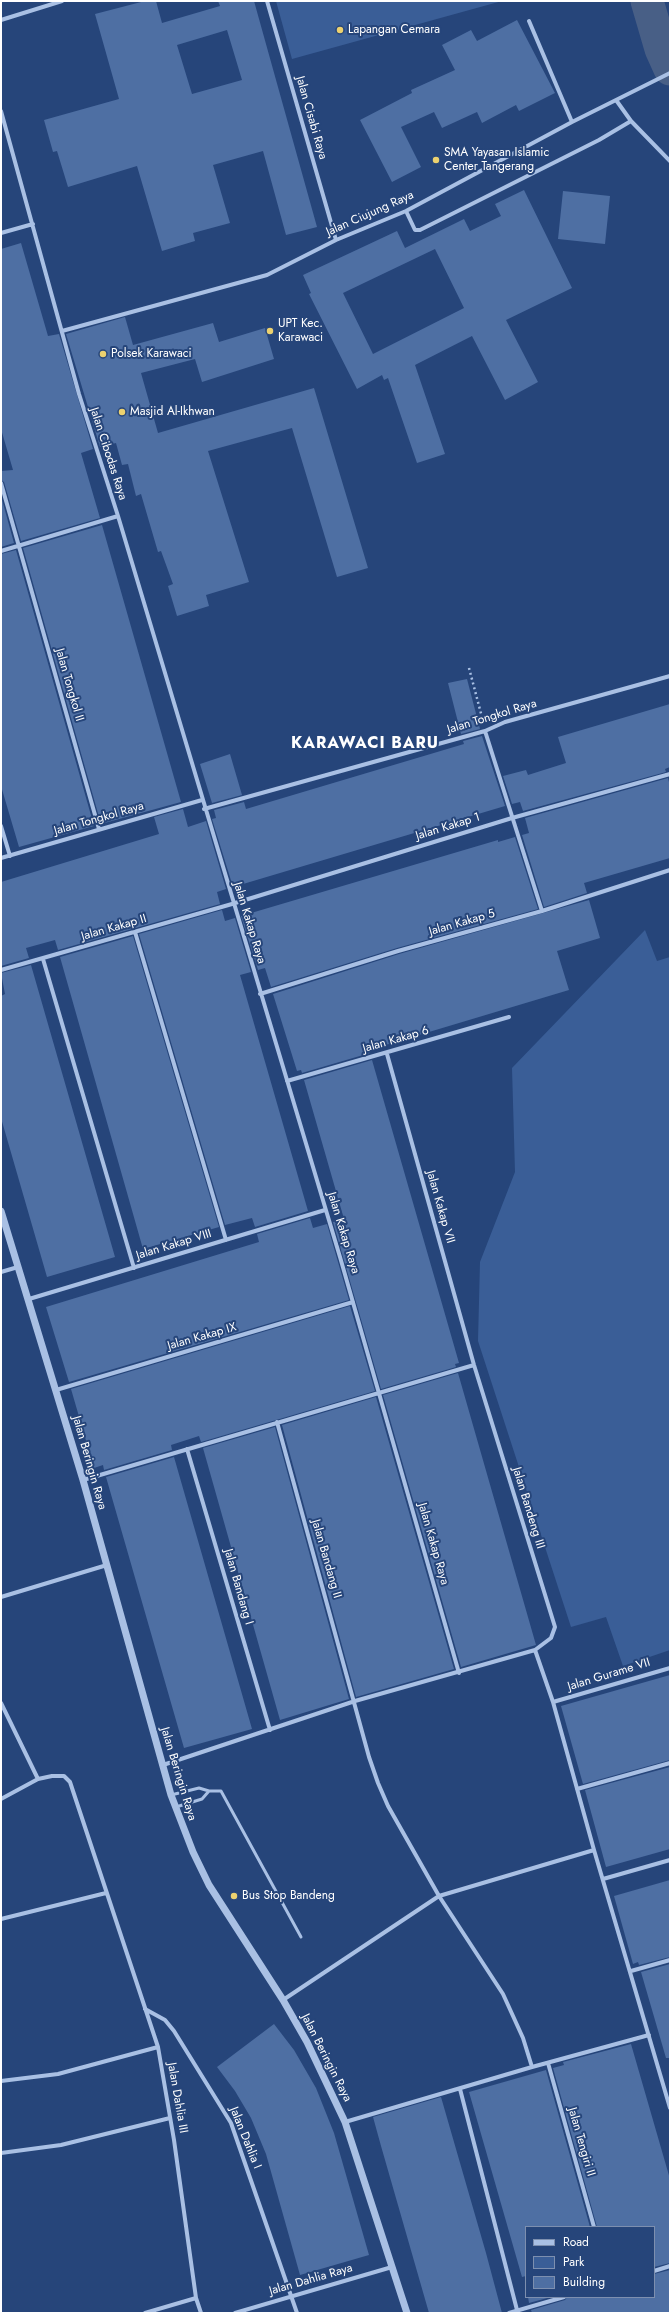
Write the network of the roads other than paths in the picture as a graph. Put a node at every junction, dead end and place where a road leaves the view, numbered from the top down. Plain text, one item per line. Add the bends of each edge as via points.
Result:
1 (62, 1) edge
2 (267, 1) edge
3 (1, 20) edge
4 (529, 22) dead end
5 (670, 72) edge
6 (616, 100) junction
7 (1, 112) edge
8 (630, 121) junction
9 (572, 122) junction
10 (670, 161) edge
11 (406, 211) junction
12 (33, 224) junction
13 (1, 233) edge
14 (336, 240) junction
15 (62, 331) junction
16 (1, 483) edge
17 (118, 516) junction
18 (20, 546) junction
19 (1, 551) edge
20 (670, 676) edge
21 (486, 731) junction
22 (670, 774) edge
23 (202, 800) junction
24 (204, 809) junction
25 (512, 818) junction
26 (1, 826) edge
27 (99, 829) junction
28 (10, 856) junction
29 (1, 858) edge
30 (670, 870) edge
31 (232, 904) junction
32 (542, 911) junction
33 (135, 932) junction
34 (43, 959) junction
35 (1, 970) edge
36 (260, 994) junction
37 (509, 1017) dead end
38 (387, 1054) junction
39 (287, 1081) junction
40 (325, 1210) junction
41 (1, 1211) edge
42 (226, 1240) junction
43 (18, 1267) junction
44 (134, 1268) junction
45 (1, 1272) edge
46 (28, 1300) junction
47 (353, 1302) junction
48 (474, 1365) junction
49 (56, 1390) junction
50 (379, 1393) junction
51 (277, 1422) junction
52 (187, 1449) junction
53 (83, 1480) junction
54 (107, 1565) junction
55 (1, 1597) edge
56 (535, 1650) junction
57 (670, 1668) edge
58 (459, 1673) junction
59 (355, 1701) junction
60 (553, 1702) junction
61 (1, 1703) edge
62 (270, 1730) junction
63 (670, 1763) edge
64 (163, 1765) junction
65 (38, 1779) junction
66 (577, 1789) junction
67 (209, 1791) junction
68 (171, 1795) junction
69 (1, 1799) edge
70 (176, 1806) junction
71 (594, 1850) junction
72 (670, 1860) edge
73 (603, 1879) junction
74 (106, 1893) junction
75 (439, 1896) junction
76 (1, 1919) edge
77 (301, 1937) dead end
78 (670, 1960) edge
79 (631, 1971) junction
80 (283, 2000) junction
81 (145, 2009) junction
82 (649, 2035) junction
83 (158, 2047) junction
84 (548, 2063) junction
85 (532, 2067) junction
86 (1, 2081) edge
87 (460, 2089) junction
88 (670, 2108) edge
89 (170, 2118) junction
90 (345, 2122) junction
91 (1, 2153) edge
92 (594, 2226) edge
93 (670, 2266) edge
94 (392, 2267) junction
95 (655, 2271) edge
96 (293, 2296) junction
97 (196, 2298) junction
98 (560, 2298) edge
99 (517, 2310) junction
100 (145, 2313) edge
101 (201, 2313) edge
102 (235, 2313) edge
103 (297, 2313) edge
104 (407, 2313) edge
105 (509, 2313) edge

1 - 3 street
2 - 14 street, Jalan Cisabi Raya
4 - 9 street
5 - 6 street, Jalan Ciujung Raya
6 - 8 street
6 - 9 street, Jalan Ciujung Raya
7 - 12 street, Jalan Cibodas Raya
8 - 10 street
8 - 11 street via 600,140 420,230 415,230
9 - 11 street, Jalan Ciujung Raya
11 - 14 street, Jalan Ciujung Raya
12 - 13 street
12 - 15 street, Jalan Cibodas Raya
14 - 15 street, Jalan Ciujung Raya via 267,275
15 - 17 street, Jalan Cibodas Raya
16 - 18 street, Jalan Tongkol II
17 - 18 street
17 - 23 street, Jalan Cibodas Raya
18 - 19 street
18 - 27 street, Jalan Tongkol II
20 - 21 street, Jalan Tongkol Raya via 505,722
21 - 24 street, Jalan Tongkol Raya
21 - 25 street
22 - 25 street, Jalan Kakap 1
23 - 24 street, Jalan Kakap Raya
23 - 27 street, Jalan Tongkol Raya
24 - 31 street, Jalan Kakap Raya
25 - 31 street, Jalan Kakap 1
25 - 32 street
26 - 28 street
27 - 28 street, Jalan Tongkol Raya
28 - 29 street, Jalan Tongkol Raya
30 - 32 street, Jalan Kakap 5
31 - 33 street, Jalan Kakap II
31 - 36 street, Jalan Kakap Raya
32 - 36 street, Jalan Kakap 5 via 398,951
33 - 34 street, Jalan Kakap II
33 - 42 street
34 - 35 street, Jalan Kakap II
34 - 44 street
36 - 39 street, Jalan Kakap Raya
37 - 38 street, Jalan Kakap 6
38 - 39 street, Jalan Kakap 6
38 - 48 street, Jalan Kakap VII
39 - 40 street, Jalan Kakap Raya
40 - 42 street, Jalan Kakap VIII
40 - 47 street, Jalan Kakap Raya
41 - 43 street, Jalan Beringin Raya
42 - 44 street, Jalan Kakap VIII
43 - 45 street
43 - 46 street, Jalan Beringin Raya
44 - 46 street, Jalan Kakap VIII
46 - 49 street, Jalan Beringin Raya
47 - 49 street, Jalan Kakap IX
47 - 50 street, Jalan Kakap Raya
48 - 50 street
48 - 56 street, Jalan Bandeng III via 555,1627 551,1638
49 - 53 street, Jalan Beringin Raya
50 - 51 street
50 - 58 street, Jalan Kakap Raya
51 - 52 street
51 - 59 street, Jalan Bandang II
52 - 53 street
52 - 62 street, Jalan Bandang I
53 - 54 street, Jalan Beringin Raya
54 - 55 street
54 - 64 street, Jalan Beringin Raya
56 - 58 street
56 - 60 street
57 - 60 street, Jalan Gurame VII
58 - 59 street
59 - 62 street
59 - 75 street, Jalan Bandang II via 378,1783 388,1806
60 - 66 street
61 - 65 street
62 - 64 street
63 - 66 street
64 - 68 street, Jalan Beringin Raya
65 - 69 street
65 - 74 street, Jalan Dahlia III via 64,1776 70,1782
66 - 71 street
67 - 68 lane via 199,1788
67 - 70 lane via 202,1799
67 - 77 lane via 222,1791
68 - 70 street, Jalan Beringin Raya
70 - 80 street, Jalan Beringin Raya via 193,1852 209,1885
71 - 73 street
71 - 75 street
72 - 73 street
73 - 79 street
74 - 76 street
74 - 81 street, Jalan Dahlia III
75 - 80 street
75 - 85 street, Jalan Bandang II via 503,1994 523,2038
78 - 79 street
79 - 82 street
80 - 90 street, Jalan Beringin Raya via 307,2042
81 - 83 street, Jalan Dahlia III
81 - 96 street, Jalan Dahlia I via 165,2020 174,2031 230,2123
82 - 84 street
82 - 88 street
83 - 86 street via 58,2074
83 - 89 street, Jalan Dahlia III
84 - 85 street
84 - 92 street, Jalan Tengiri II
85 - 87 street
87 - 90 street
87 - 99 street
89 - 91 street via 61,2145
89 - 97 street, Jalan Dahlia III
90 - 94 street, Jalan Beringin Raya
93 - 95 street
94 - 96 street, Jalan Dahlia Raya
94 - 104 street, Jalan Beringin Raya
96 - 102 street, Jalan Dahlia Raya
96 - 103 street, Jalan Dahlia I
97 - 100 street
97 - 101 street, Jalan Dahlia III
98 - 99 street
99 - 105 street

